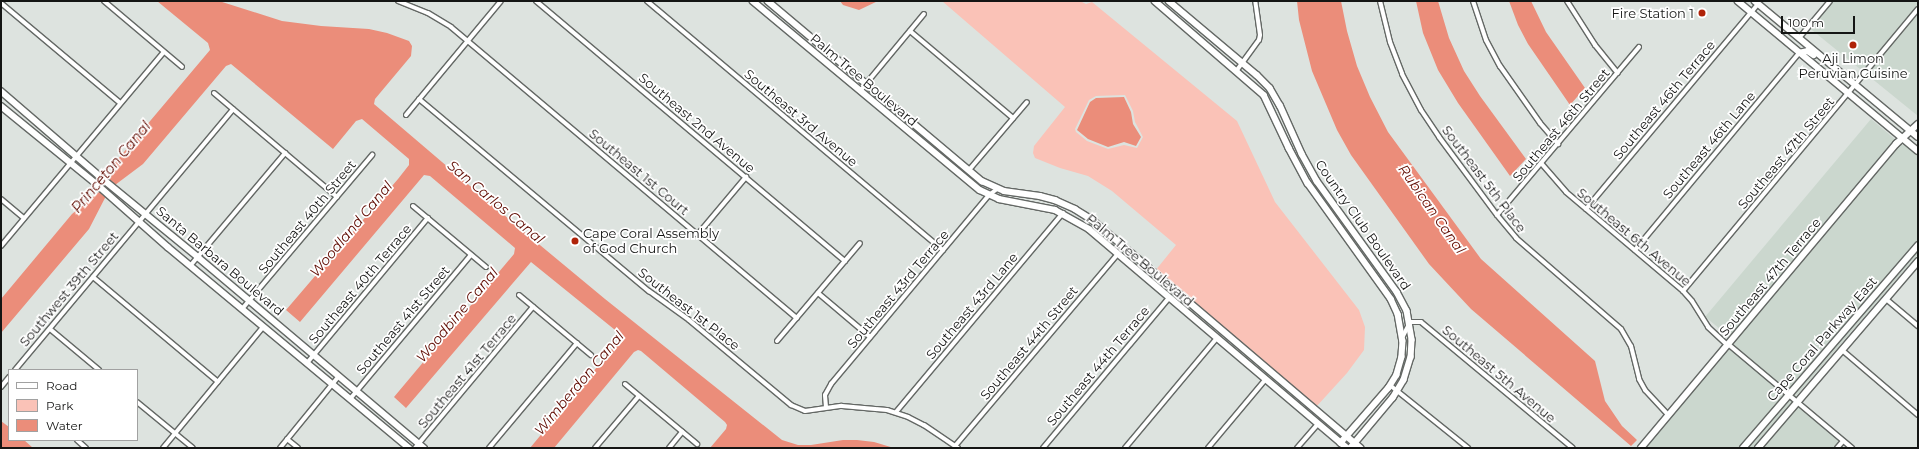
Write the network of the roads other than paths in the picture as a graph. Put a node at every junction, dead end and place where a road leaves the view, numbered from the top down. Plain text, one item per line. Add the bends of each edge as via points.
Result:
1 (104, 1) edge
2 (398, 1) edge
3 (502, 1) edge
4 (536, 1) edge
5 (647, 1) edge
6 (753, 1) edge
7 (768, 1) edge
8 (1155, 1) edge
9 (1169, 1) edge
10 (1255, 1) edge
11 (1380, 1) edge
12 (1472, 1) edge
13 (1567, 1) edge
14 (1738, 1) edge
15 (1830, 1) edge
16 (1757, 2) edge
17 (1, 3) edge
18 (1918, 9) edge
19 (1751, 12) junction
20 (924, 14) dead end
21 (910, 31) junction
22 (1800, 38) junction
23 (468, 41) junction
24 (1639, 47) dead end
25 (164, 52) junction
26 (1799, 53) junction
27 (1826, 60) junction
28 (1242, 63) junction
29 (182, 67) dead end
30 (1236, 70) junction
31 (1618, 73) junction
32 (866, 84) junction
33 (1855, 85) junction
34 (1, 91) edge
35 (860, 91) junction
36 (214, 94) dead end
37 (1848, 94) junction
38 (419, 99) junction
39 (1027, 102) dead end
40 (120, 103) junction
41 (1, 106) edge
42 (233, 109) junction
43 (406, 115) dead end
44 (1013, 118) junction
45 (1918, 124) edge
46 (1910, 130) junction
47 (1918, 137) edge
48 (1902, 138) junction
49 (1558, 144) junction
50 (1918, 151) edge
51 (285, 153) junction
52 (372, 155) dead end
53 (77, 156) junction
54 (70, 163) junction
55 (1541, 164) junction
56 (969, 170) junction
57 (746, 177) junction
58 (963, 177) junction
59 (1320, 185) junction
60 (997, 189) junction
61 (1313, 190) junction
62 (989, 195) junction
63 (337, 197) junction
64 (1, 199) edge
65 (1066, 205) junction
66 (413, 206) dead end
67 (1586, 209) junction
68 (1063, 213) junction
69 (146, 214) junction
70 (1496, 216) junction
71 (24, 218) junction
72 (428, 218) junction
73 (139, 221) junction
74 (1350, 227) junction
75 (1342, 232) junction
76 (698, 234) junction
77 (860, 243) dead end
78 (1918, 245) edge
79 (1, 246) edge
80 (1123, 246) junction
81 (943, 250) junction
82 (1635, 250) junction
83 (1118, 254) junction
84 (471, 255) junction
85 (198, 256) junction
86 (844, 261) junction
87 (1918, 261) edge
88 (190, 266) junction
89 (486, 267) dead end
90 (93, 277) junction
91 (1175, 291) junction
92 (1683, 291) junction
93 (818, 293) junction
94 (520, 295) dead end
95 (1169, 298) junction
96 (1886, 299) junction
97 (250, 300) junction
98 (533, 307) junction
99 (242, 309) junction
100 (797, 318) junction
101 (1410, 322) junction
102 (1918, 326) edge
103 (263, 327) junction
104 (50, 328) junction
105 (1223, 332) junction
106 (1403, 336) junction
107 (870, 337) junction
108 (1217, 338) junction
109 (777, 341) dead end
110 (577, 343) junction
111 (1728, 344) junction
112 (1842, 350) junction
113 (314, 354) junction
114 (591, 355) dead end
115 (307, 363) junction
116 (16, 369) edge
117 (98, 369) edge
118 (1272, 373) junction
119 (339, 376) junction
120 (1266, 379) junction
121 (8, 380) edge
122 (218, 382) junction
123 (332, 384) junction
124 (625, 384) dead end
125 (1391, 386) junction
126 (1, 387) edge
127 (1398, 390) junction
128 (357, 391) junction
129 (1789, 395) junction
130 (639, 396) junction
131 (350, 399) junction
132 (1797, 402) junction
133 (138, 403) edge
134 (826, 407) junction
135 (896, 412) junction
136 (1668, 415) junction
137 (1918, 415) edge
138 (1324, 417) junction
139 (1318, 424) junction
140 (682, 432) junction
141 (175, 433) junction
142 (1348, 437) junction
143 (287, 439) junction
144 (1843, 440) junction
145 (78, 441) edge
146 (1355, 443) junction
147 (698, 444) dead end
148 (1341, 444) junction
149 (417, 446) edge
150 (956, 447) edge
151 (86, 448) edge
152 (163, 448) edge
153 (193, 448) edge
154 (280, 448) edge
155 (298, 448) edge
156 (410, 448) edge
157 (424, 448) edge
158 (489, 448) edge
159 (595, 448) edge
160 (669, 448) edge
161 (1043, 448) edge
162 (1125, 448) edge
163 (1208, 448) edge
164 (1297, 448) edge
165 (1347, 448) edge
166 (1351, 448) edge
167 (1361, 448) edge
168 (1468, 448) edge
169 (1573, 448) edge
170 (1641, 448) edge
171 (1743, 448) edge
172 (1760, 448) edge
173 (1837, 448) edge
174 (1852, 448) edge

1 - 25 street
2 - 23 street via 436,17
3 - 23 street
4 - 57 street, Southeast 2nd Avenue
5 - 81 street, Southeast 3rd Avenue
6 - 35 street, Palm Tree Boulevard
7 - 32 street, Palm Tree Boulevard
8 - 30 street, Country Club Boulevard
9 - 28 street, Country Club Boulevard
10 - 28 street via 1259,40
11 - 70 street, Southeast 5th Place via 1390,42 1411,92
12 - 49 street via 1486,40 1500,66
13 - 31 street via 1595,45
14 - 19 street
15 - 22 street
16 - 19 street, Southeast 46th Terrace
16 - 22 street
17 - 40 street
18 - 33 street, Southeast 47th Street
19 - 26 street
19 - 67 street, Southeast 46th Terrace
20 - 21 street
21 - 32 street
21 - 44 street
22 - 27 street
23 - 38 street
23 - 76 street, Southeast 1st Court
24 - 31 street, Southeast 46th Street
25 - 29 street
25 - 40 street
26 - 27 street via 1808,51 1821,60
26 - 37 street
26 - 82 street, Southeast 46th Lane
27 - 33 street
28 - 30 street
28 - 59 street, Country Club Boulevard via 1264,81 1276,96 1302,154
30 - 61 street, Country Club Boulevard via 1256,86 1267,100 1289,148
31 - 49 street, Southeast 46th Street
32 - 35 street
32 - 56 street, Palm Tree Boulevard
33 - 37 street, Southeast 47th Street
33 - 46 street
34 - 53 street, Santa Barbara Boulevard
35 - 58 street, Palm Tree Boulevard
36 - 42 street
37 - 48 street
37 - 92 street, Southeast 47th Street
38 - 43 street
38 - 134 street, Southeast 1st Place via 649,292 689,320 791,405 805,410
39 - 44 street
40 - 53 street
41 - 54 street, Santa Barbara Boulevard
42 - 51 street
42 - 69 street, Southwest 39th Street
44 - 56 street
45 - 46 street, Southeast 47th Terrace
46 - 47 street
46 - 48 street, Southeast 47th Terrace
48 - 50 street
48 - 111 street, Southeast 47th Terrace
49 - 55 street, Southeast 46th Street
51 - 63 street
51 - 85 street
52 - 63 street, Southeast 40th Street
53 - 54 street
53 - 69 street, Santa Barbara Boulevard
54 - 71 street
54 - 73 street, Santa Barbara Boulevard
55 - 67 street, Southeast 6th Avenue via 1566,192
55 - 70 street, Southeast 46th Street
56 - 58 street
56 - 60 street, Palm Tree Boulevard
57 - 76 street
57 - 86 street, Southeast 2nd Avenue
58 - 62 street, Palm Tree Boulevard
59 - 61 street
59 - 74 street, Country Club Boulevard
60 - 62 street, Southeast 43rd Terrace
60 - 65 street, Palm Tree Boulevard via 1040,196
61 - 75 street, Country Club Boulevard
62 - 68 street, Palm Tree Boulevard via 1044,206
62 - 81 street, Southeast 43rd Terrace
63 - 97 street, Southeast 40th Street
64 - 71 street
65 - 68 street
65 - 80 street, Palm Tree Boulevard via 1089,218
66 - 72 street
67 - 82 street, Southeast 6th Avenue
68 - 83 street, Palm Tree Boulevard via 1089,229
68 - 135 street, Southeast 43rd Lane
69 - 73 street, Southwest 39th Street
69 - 85 street, Santa Barbara Boulevard
70 - 136 street, Southeast 5th Place via 1521,243 1621,329 1631,346 1642,385 1648,395
71 - 79 street
72 - 84 street
72 - 113 street, Southeast 40th Terrace
73 - 88 street, Santa Barbara Boulevard
73 - 90 street, Southwest 39th Street
74 - 75 street
74 - 101 street, Country Club Boulevard via 1403,301
75 - 106 street, Country Club Boulevard via 1391,299 1398,314
76 - 100 street, Southeast 1st Court
77 - 86 street
78 - 129 main road, Cape Coral Parkway East
80 - 83 street
80 - 91 street, Palm Tree Boulevard
81 - 107 street, Southeast 43rd Terrace
82 - 92 street, Southeast 6th Avenue
83 - 95 street, Palm Tree Boulevard
83 - 150 street, Southeast 44th Street
84 - 89 street
84 - 128 street, Southeast 41st Street
85 - 88 street
85 - 97 street, Santa Barbara Boulevard
86 - 93 street
87 - 96 main road, Cape Coral Parkway East
88 - 99 street, Santa Barbara Boulevard
90 - 104 street, Southwest 39th Street
90 - 122 street
91 - 95 street
91 - 105 street, Palm Tree Boulevard
92 - 111 street, Southeast 6th Avenue via 1708,327
93 - 100 street
93 - 107 street
94 - 98 street
95 - 108 street, Palm Tree Boulevard
95 - 161 street, Southeast 44th Terrace
96 - 102 street
96 - 112 main road, Cape Coral Parkway East
97 - 99 street, Southeast 40th Street
97 - 113 street, Santa Barbara Boulevard
98 - 110 street
98 - 149 street, Southeast 41st Terrace
99 - 103 street, Santa Barbara Boulevard
100 - 109 street
101 - 106 street
101 - 127 street, Country Club Boulevard via 1411,357
101 - 169 street, Southeast 5th Avenue via 1421,322
103 - 115 street, Santa Barbara Boulevard
103 - 122 street
104 - 116 street, Southwest 39th Street
104 - 117 street
105 - 108 street
105 - 118 street, Palm Tree Boulevard
106 - 125 street, Country Club Boulevard via 1402,357
107 - 134 street, Southeast 43rd Terrace via 827,390
108 - 120 street, Palm Tree Boulevard
108 - 162 street
110 - 114 street
110 - 158 street
111 - 129 street, Southeast 6th Avenue
111 - 136 street, Southeast 47th Terrace
112 - 132 main road, Cape Coral Parkway East
112 - 137 street
113 - 115 street, Southeast 40th Terrace
113 - 119 street, Santa Barbara Boulevard
115 - 123 street, Santa Barbara Boulevard
118 - 120 street
118 - 138 street, Palm Tree Boulevard
119 - 123 street
119 - 128 street, Santa Barbara Boulevard
120 - 139 street, Palm Tree Boulevard
120 - 163 street
121 - 126 street
122 - 141 street
123 - 131 street, Santa Barbara Boulevard
123 - 143 street
124 - 130 street
125 - 127 street
125 - 142 street, Country Club Boulevard
127 - 146 street, Country Club Boulevard
127 - 168 street
128 - 131 street, Southeast 41st Street
128 - 149 street, Santa Barbara Boulevard
129 - 132 street, Southeast 6th Avenue
129 - 171 main road, Cape Coral Parkway East
130 - 140 street
130 - 159 street
131 - 156 street, Santa Barbara Boulevard
132 - 144 street, Southeast 6th Avenue
132 - 172 main road, Cape Coral Parkway East
133 - 141 street
134 - 135 street, Southeast 1st Place via 858,406
135 - 150 street, Southeast 1st Place via 924,425
136 - 170 street, Southeast 47th Terrace
138 - 139 street
138 - 142 street, Palm Tree Boulevard
139 - 148 street, Palm Tree Boulevard
139 - 164 street
140 - 147 street
140 - 160 street
141 - 152 street
141 - 153 street
142 - 146 street, Palm Tree Boulevard
142 - 148 street, Country Club Boulevard
143 - 154 street
143 - 155 street
144 - 173 street
144 - 174 street, Southeast 6th Avenue
145 - 151 street
146 - 166 street, Country Club Boulevard
146 - 167 street, Palm Tree Boulevard
148 - 165 street, Palm Tree Boulevard
149 - 157 street, Santa Barbara Boulevard

